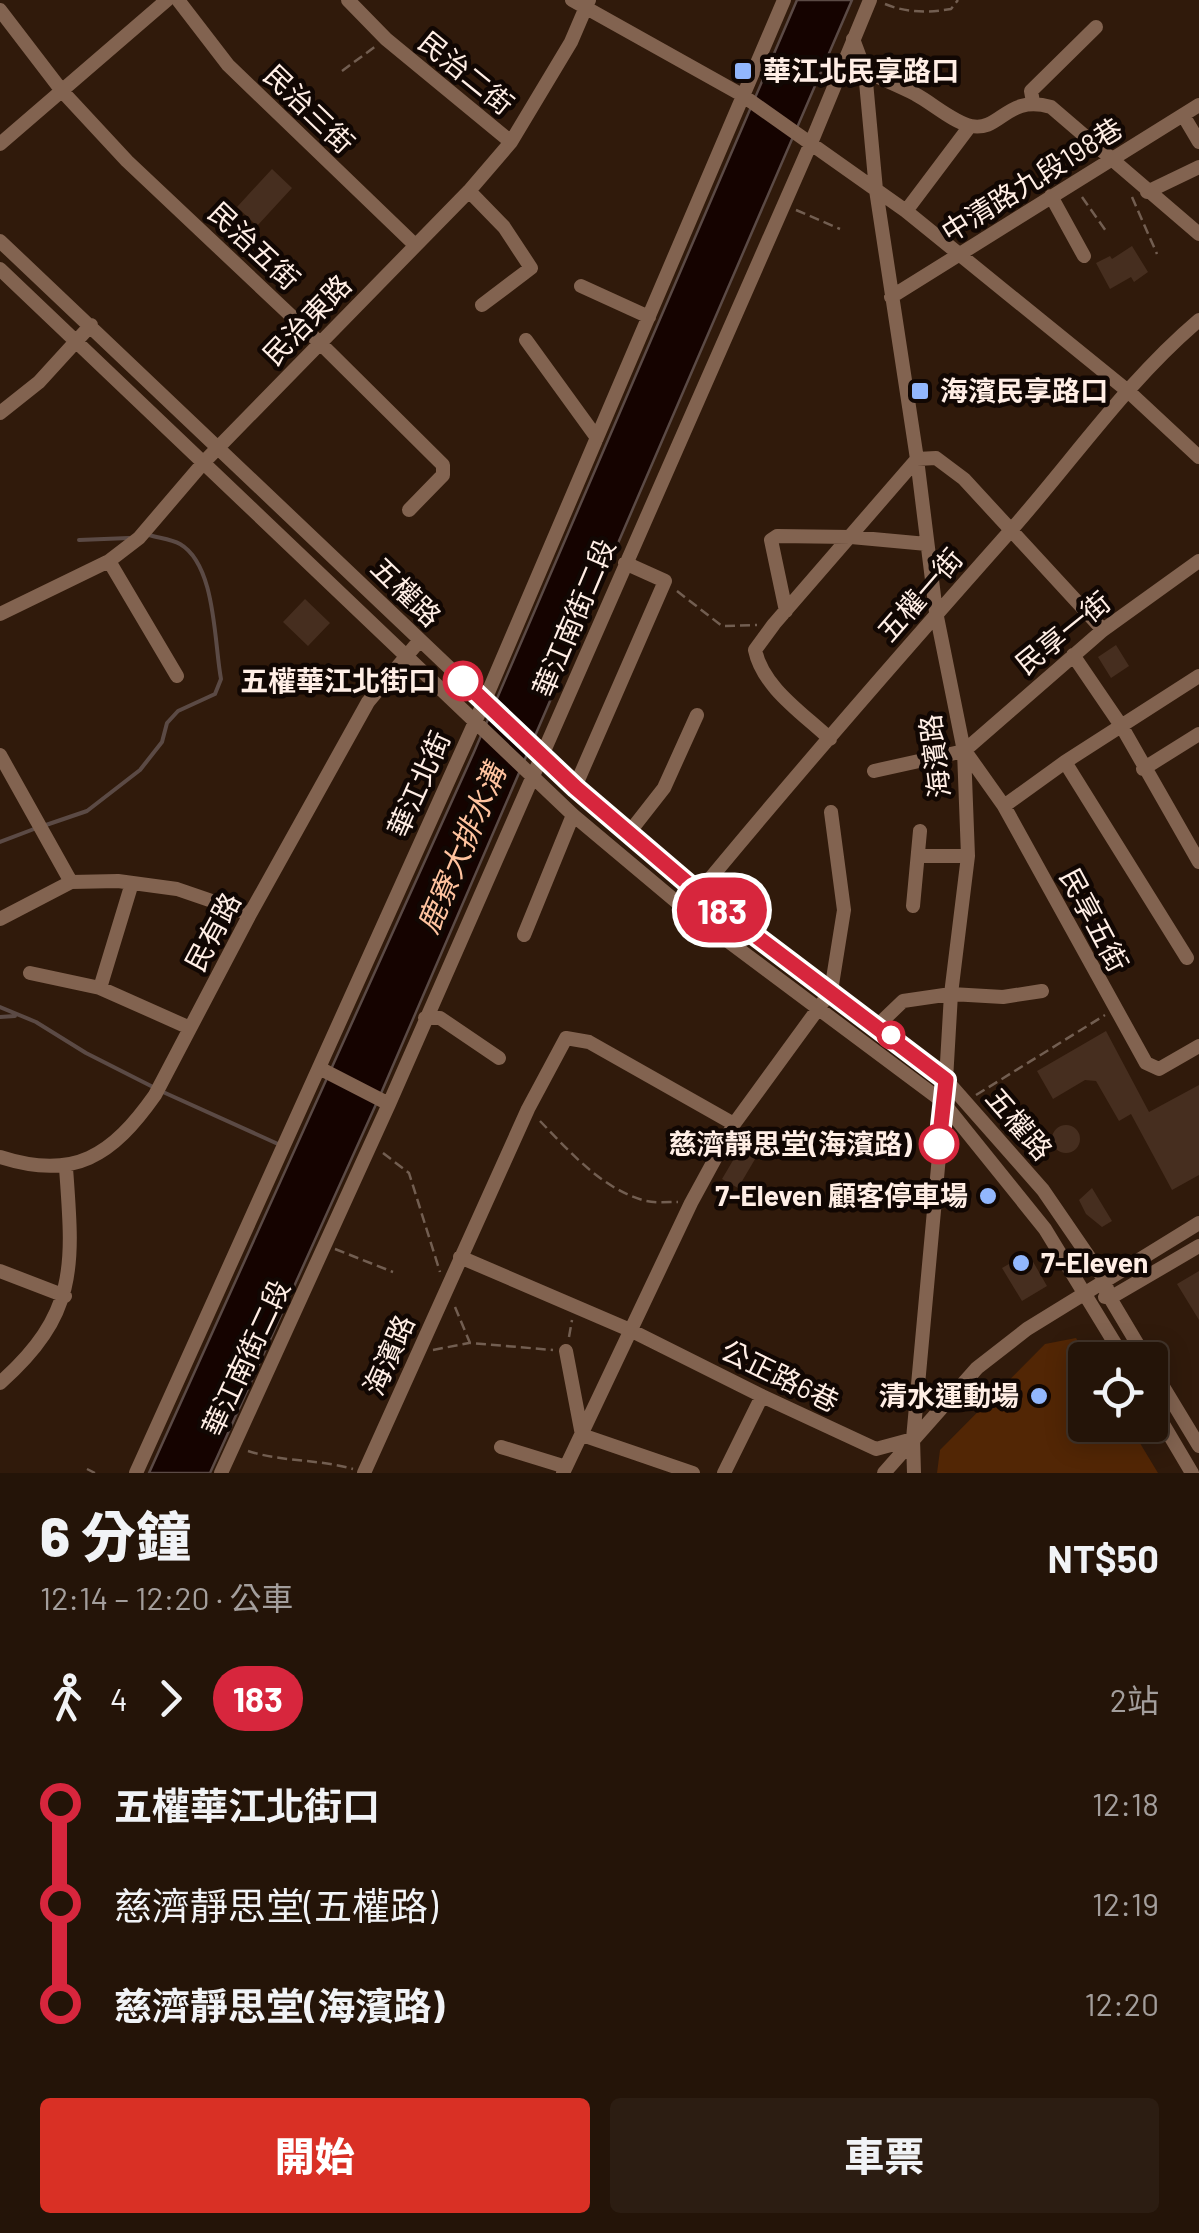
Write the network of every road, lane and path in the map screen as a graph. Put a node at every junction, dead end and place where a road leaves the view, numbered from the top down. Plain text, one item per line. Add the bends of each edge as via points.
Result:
1 (167, 0) edge
2 (178, 0) edge
3 (348, 0) edge
4 (784, 0) edge
5 (873, 0) edge
6 (958, 0) edge
7 (583, 2) edge
8 (0, 10) edge
9 (1096, 27) dead end
10 (386, 39) junction
11 (854, 40) junction
12 (865, 71) junction
13 (342, 72) dead end
14 (62, 90) junction
15 (742, 95) junction
16 (1032, 102) junction
17 (1199, 105) edge
18 (1183, 115) junction
19 (970, 126) junction
20 (511, 142) junction
21 (1199, 142) edge
22 (810, 143) junction
23 (0, 144) edge
24 (1113, 159) junction
25 (1199, 167) edge
26 (1073, 183) junction
27 (876, 190) junction
28 (469, 191) junction
29 (1147, 192) junction
30 (1051, 196) junction
31 (784, 204) junction
32 (906, 212) junction
33 (840, 230) dead end
34 (1106, 231) dead end
35 (1199, 234) edge
36 (0, 242) edge
37 (415, 245) junction
38 (1157, 254) dead end
39 (958, 255) junction
40 (1084, 256) dead end
41 (0, 270) edge
42 (581, 286) dead end
43 (891, 296) junction
44 (482, 305) dead end
45 (649, 317) junction
46 (1199, 320) edge
47 (91, 325) junction
48 (526, 340) dead end
49 (76, 342) junction
50 (320, 343) junction
51 (1129, 392) junction
52 (0, 414) edge
53 (597, 438) junction
54 (220, 448) junction
55 (1199, 457) edge
56 (916, 459) junction
57 (204, 462) junction
58 (409, 510) dead end
59 (1012, 528) junction
60 (851, 537) junction
61 (927, 544) junction
62 (110, 560) junction
63 (1199, 561) edge
64 (626, 563) junction
65 (665, 582) junction
66 (786, 611) junction
67 (936, 612) junction
68 (0, 614) edge
69 (774, 624) junction
70 (1103, 630) junction
71 (420, 640) junction
72 (1073, 655) junction
73 (407, 657) junction
74 (177, 676) dead end
75 (1199, 676) edge
76 (488, 705) junction
77 (698, 715) dead end
78 (477, 725) junction
79 (1122, 728) junction
80 (1199, 734) edge
81 (830, 739) junction
82 (964, 751) junction
83 (537, 752) junction
84 (1064, 762) junction
85 (2, 764) edge
86 (1143, 769) junction
87 (874, 770) dead end
88 (527, 773) junction
89 (576, 788) junction
90 (1004, 806) junction
91 (831, 812) dead end
92 (573, 815) junction
93 (920, 831) dead end
94 (628, 834) junction
95 (918, 856) junction
96 (968, 856) junction
97 (1199, 862) edge
98 (71, 882) junction
99 (132, 883) junction
100 (699, 893) junction
101 (913, 906) dead end
102 (686, 910) junction
103 (250, 914) junction
104 (0, 919) edge
105 (524, 935) dead end
106 (1188, 958) dead end
107 (30, 973) dead end
108 (100, 988) junction
109 (1042, 991) dead end
110 (831, 992) junction
111 (951, 994) junction
112 (818, 1009) junction
113 (1115, 1010) junction
114 (425, 1018) junction
115 (878, 1025) junction
116 (190, 1028) junction
117 (1199, 1046) edge
118 (499, 1058) dead end
119 (323, 1071) junction
120 (946, 1080) junction
121 (942, 1101) junction
122 (966, 1101) junction
123 (385, 1102) junction
124 (528, 1108) junction
125 (734, 1124) junction
126 (0, 1157) edge
127 (66, 1168) junction
128 (691, 1203) junction
129 (1199, 1223) edge
130 (324, 1245) junction
131 (1199, 1246) edge
132 (460, 1257) junction
133 (0, 1271) edge
134 (393, 1272) dead end
135 (1104, 1279) junction
136 (1085, 1291) junction
137 (65, 1296) junction
138 (1110, 1298) junction
139 (630, 1330) junction
140 (1115, 1342) edge
141 (1136, 1342) edge
142 (470, 1343) dead end
143 (566, 1351) dead end
144 (416, 1353) junction
145 (0, 1384) edge
146 (1168, 1395) edge
147 (762, 1396) junction
148 (1168, 1432) edge
149 (582, 1435) junction
150 (913, 1439) junction
151 (233, 1446) junction
152 (1199, 1446) edge
153 (501, 1447) dead end
154 (86, 1470) dead end
155 (564, 1470) edge
156 (95, 1473) edge
157 (136, 1473) edge
158 (220, 1473) edge
159 (364, 1473) edge
160 (692, 1473) edge
161 (724, 1473) edge
162 (884, 1473) edge
163 (914, 1473) edge
164 (1192, 1473) edge

1 - 14 street
2 - 37 street, 民治三街 via 228,65
3 - 10 street, 民治二街
4 - 15 street, 華江北街
5 - 6 path via 930,12 951,9
5 - 11 street, 華江南街二段
7 - 15 street
7 - 20 street, 民治東路 via 571,42
8 - 14 street, 民治五街
9 - 16 street via 1031,91
10 - 13 path
10 - 20 street, 民治二街
11 - 12 street, 海濱路
11 - 22 street, 華江南街二段
12 - 19 street
12 - 27 street, 海濱路
14 - 23 street
14 - 50 street, 民治五街 via 126,161
15 - 22 street
15 - 45 street, 華江北街
16 - 19 street via 988,125
16 - 24 street via 1051,107
17 - 18 street, 中清路九段198巷
18 - 21 street
18 - 24 street, 中清路九段198巷
19 - 32 street
20 - 28 street, 民治東路
22 - 27 street
22 - 31 street, 華江南街二段
24 - 26 street, 中清路九段198巷
24 - 29 street
25 - 29 street
26 - 30 street, 中清路九段198巷
26 - 34 path
27 - 32 street
27 - 43 street, 海濱路
28 - 37 street, 民治東路
28 - 44 street via 531,268
29 - 35 street
29 - 38 path via 1130,198
30 - 39 street, 中清路九段198巷
30 - 40 street
31 - 33 path
31 - 64 street, 華江南街二段
32 - 39 street
36 - 47 street, 五權路
37 - 50 street, 民治東路
39 - 43 street, 中清路九段198巷
39 - 51 street
41 - 49 street, 五權路
42 - 45 street
43 - 56 street, 海濱路
45 - 53 street, 華江北街
46 - 51 street, 五權一街
47 - 49 street
47 - 54 street, 五權路
48 - 53 street
49 - 52 street
49 - 57 street, 五權路
50 - 54 street, 民治東路
50 - 58 street, 民治五街 via 444,466
51 - 55 street
51 - 59 street, 五權一街
53 - 76 street, 華江北街
54 - 57 street, 民治東路
54 - 71 street, 五權路
56 - 59 street via 946,464
56 - 60 street
56 - 61 street, 海濱路
57 - 62 street, 民治東路 via 140,538
57 - 73 street, 五權路
59 - 67 street, 五權一街
59 - 70 street
60 - 61 street
60 - 66 street
60 - 66 street via 771,540
61 - 67 street, 海濱路
62 - 68 street, 民治東路
62 - 74 street
63 - 70 street, 民享一街
64 - 65 street
64 - 83 street, 華江南街二段
65 - 69 path via 722,626
65 - 89 street
66 - 69 street
67 - 81 street, 五權一街
67 - 82 street, 海濱路
69 - 81 street via 756,650 759,665
70 - 72 street, 民享一街
71 - 73 street, 民有路
71 - 76 street, 五權路
72 - 79 street
72 - 82 street, 民享一街
73 - 78 street, 五權路
73 - 103 street, 民有路 via 368,702
75 - 79 street
76 - 78 street, 華江北街
76 - 83 street, 五權路
77 - 94 street via 664,788
78 - 88 street, 五權路
78 - 119 street, 華江北街
79 - 84 street
79 - 86 street
80 - 86 street
81 - 100 street, 五權一街
82 - 87 street
82 - 90 street, 民享五街
82 - 96 street, 海濱路
83 - 88 street, 華江南街二段
83 - 89 street, 五權路
84 - 90 street
84 - 106 street
85 - 98 street
86 - 97 street
88 - 92 street, 五權路
88 - 114 street, 華江南街二段
89 - 94 street, 五權路
90 - 113 street, 民享五街
91 - 110 street via 844,910
92 - 102 street, 五權路
92 - 105 street
93 - 95 street
94 - 100 street, 五權路
95 - 96 street
95 - 101 street
96 - 111 street, 海濱路
98 - 99 street
98 - 104 street
99 - 103 street via 177,889
99 - 108 street
100 - 102 street, 五權一街
100 - 110 street, 五權路
102 - 112 street, 五權路
103 - 116 street, 民有路
107 - 108 street
108 - 116 street
109 - 111 street via 1002,998
110 - 112 street
110 - 115 street, 五權路
111 - 115 street via 903,1001
111 - 120 street, 海濱路
112 - 121 street, 五權路
112 - 125 street
113 - 117 street, 民享五街 via 1146,1063 1159,1069
113 - 122 path
114 - 118 street via 440,1018
114 - 123 street, 華江南街二段
115 - 120 street, 五權路
116 - 127 street, 民有路 via 136,1122 106,1150
119 - 123 street
119 - 157 street, 華江北街
120 - 121 street, 海濱路
120 - 122 street, 五權路
121 - 136 street, 五權路 via 1002,1171
121 - 150 street, 海濱路
122 - 135 street, 五權路 via 1043,1190
123 - 130 street, 華江南街二段
124 - 125 street, 海濱路 via 566,1038 589,1042
124 - 128 path via 579,1162 622,1190 648,1202
124 - 132 street, 海濱路
125 - 128 street
126 - 127 street
127 - 137 street via 72,1250
128 - 139 street
129 - 135 street
130 - 134 path
130 - 151 street, 華江南街二段
131 - 138 street
132 - 139 street
132 - 144 street, 海濱路
133 - 137 street
135 - 136 street
135 - 138 street, 五權路
136 - 138 street
136 - 140 street, 五權路
136 - 150 street via 977,1368
137 - 145 street via 42,1336
138 - 141 street, 五權路
139 - 147 street, 公正路6巷
139 - 149 street
142 - 144 path
143 - 149 street
144 - 159 street, 海濱路
146 - 152 street, 五權路
147 - 150 street, 公正路6巷 via 876,1449
147 - 161 street
148 - 164 street
149 - 155 street
149 - 160 street
150 - 162 street
150 - 163 street, 海濱路
151 - 158 street, 華江南街二段
151 - 159 path
153 - 155 street
154 - 156 path

